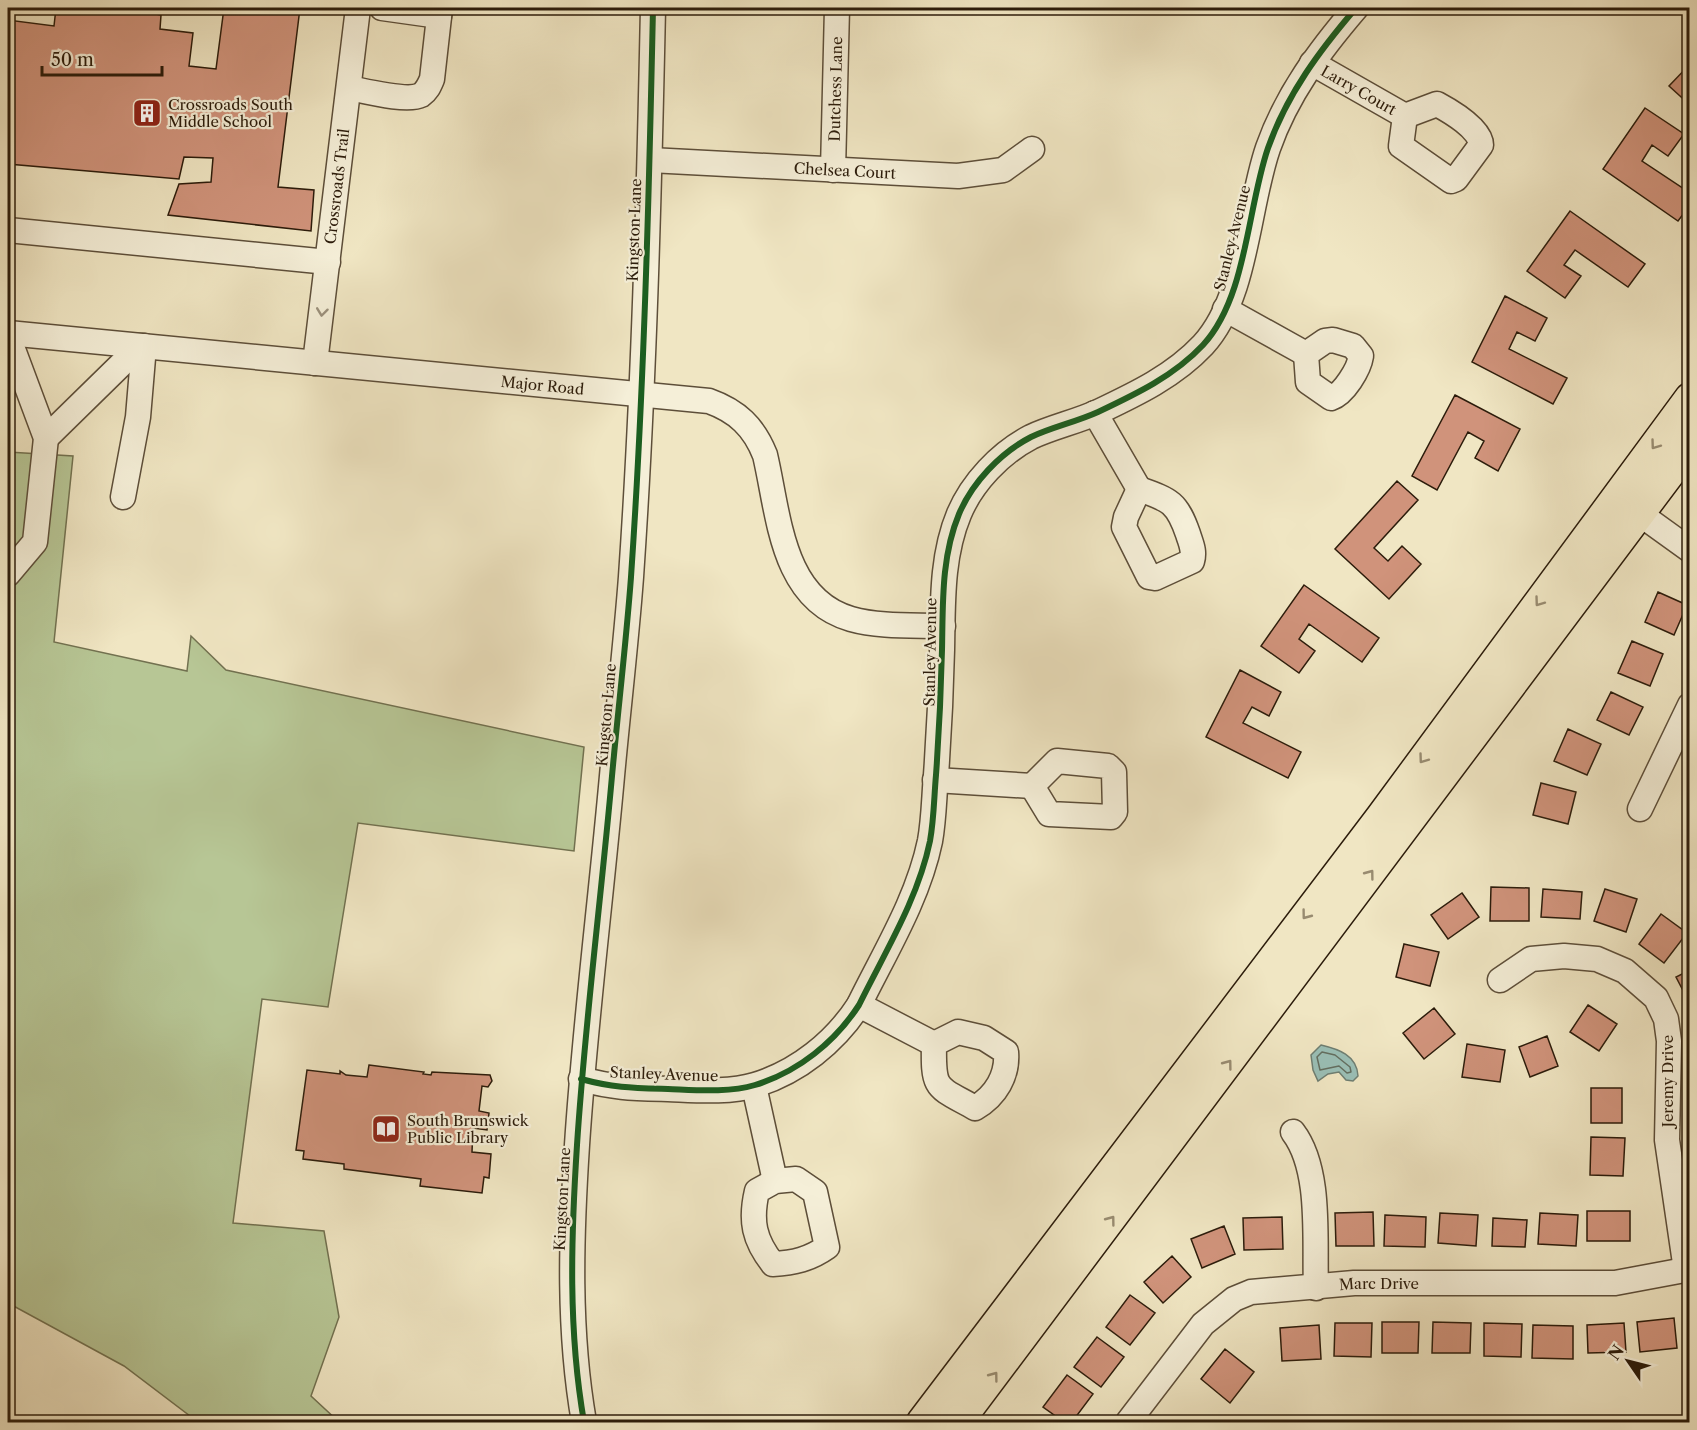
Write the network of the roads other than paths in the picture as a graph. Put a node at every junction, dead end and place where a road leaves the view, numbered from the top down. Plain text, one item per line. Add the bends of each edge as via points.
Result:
1 (358, 8) edge
2 (382, 8) edge
3 (653, 8) edge
4 (837, 8) edge
5 (1356, 8) edge
6 (439, 12) edge
7 (1312, 63) junction
8 (349, 88) junction
9 (1405, 116) dead end
10 (1032, 149) dead end
11 (650, 160) junction
12 (833, 170) junction
13 (8, 230) edge
14 (328, 262) junction
15 (1225, 309) junction
16 (8, 335) edge
17 (142, 346) junction
18 (1306, 354) dead end
19 (315, 363) junction
20 (639, 394) junction
21 (1689, 398) edge
22 (1095, 413) junction
23 (46, 438) junction
24 (1689, 446) edge
25 (1139, 489) dead end
26 (123, 497) dead end
27 (1640, 514) junction
28 (1689, 550) edge
29 (8, 574) edge
30 (943, 626) junction
31 (1689, 705) edge
32 (935, 780) junction
33 (1032, 786) dead end
34 (1640, 809) dead end
35 (1500, 980) dead end
36 (859, 1005) junction
37 (934, 1044) dead end
38 (581, 1079) junction
39 (754, 1086) junction
40 (1293, 1132) dead end
41 (775, 1181) dead end
42 (1688, 1270) edge
43 (1316, 1288) junction
44 (584, 1422) edge
45 (922, 1422) edge
46 (958, 1422) edge
47 (1128, 1422) edge

1 - 8 street, Crossroads Trail
2 - 6 street
3 - 11 street, Kingston Lane
4 - 12 street, Dutchess Lane
5 - 7 street, Stanley Avenue
6 - 8 street via 428,90 419,96 405,97
7 - 9 street, Larry Court
7 - 15 street, Stanley Avenue via 1281,115 1268,147
8 - 14 street, Crossroads Trail
10 - 12 street, Chelsea Court via 1003,170 958,176
11 - 12 street, Chelsea Court
11 - 20 street, Kingston Lane
13 - 14 street
14 -> 19 street, Crossroads Trail
15 - 18 street
15 - 22 street, Stanley Avenue via 1209,337 1184,363 1164,378
16 - 17 street, Major Road
16 - 23 street
17 - 19 street, Major Road
17 - 23 street
17 - 26 street via 138,417
19 - 20 street, Major Road
20 - 30 street, Major Road via 709,401 738,415 750,426 765,455 789,560 796,576 820,604 853,620
20 - 38 street, Kingston Lane via 631,577 602,899
21 -> 45 main road via 1381,817
22 - 25 street
22 - 30 street, Stanley Avenue via 1030,437 1006,453 970,492 950,538
23 - 29 street via 35,542
24 - 27 main road
27 - 28 street
46 -> 27 main road
30 - 32 street, Stanley Avenue
31 - 34 street
32 - 33 street
32 - 36 street, Stanley Avenue via 930,839 922,868
35 - 42 street, Jeremy Drive via 1531,959 1598,958 1626,971 1656,998 1666,1019 1669,1041 1667,1140
36 - 37 street
36 - 39 street, Stanley Avenue via 833,1038 813,1055
38 - 39 street, Stanley Avenue via 613,1088 702,1090
38 - 44 street, Kingston Lane via 571,1236 572,1314
39 - 41 street
40 - 43 street via 1308,1157
42 - 43 street, Marc Drive via 1615,1283 1387,1282
43 - 47 street, Marc Drive via 1251,1292 1217,1310

